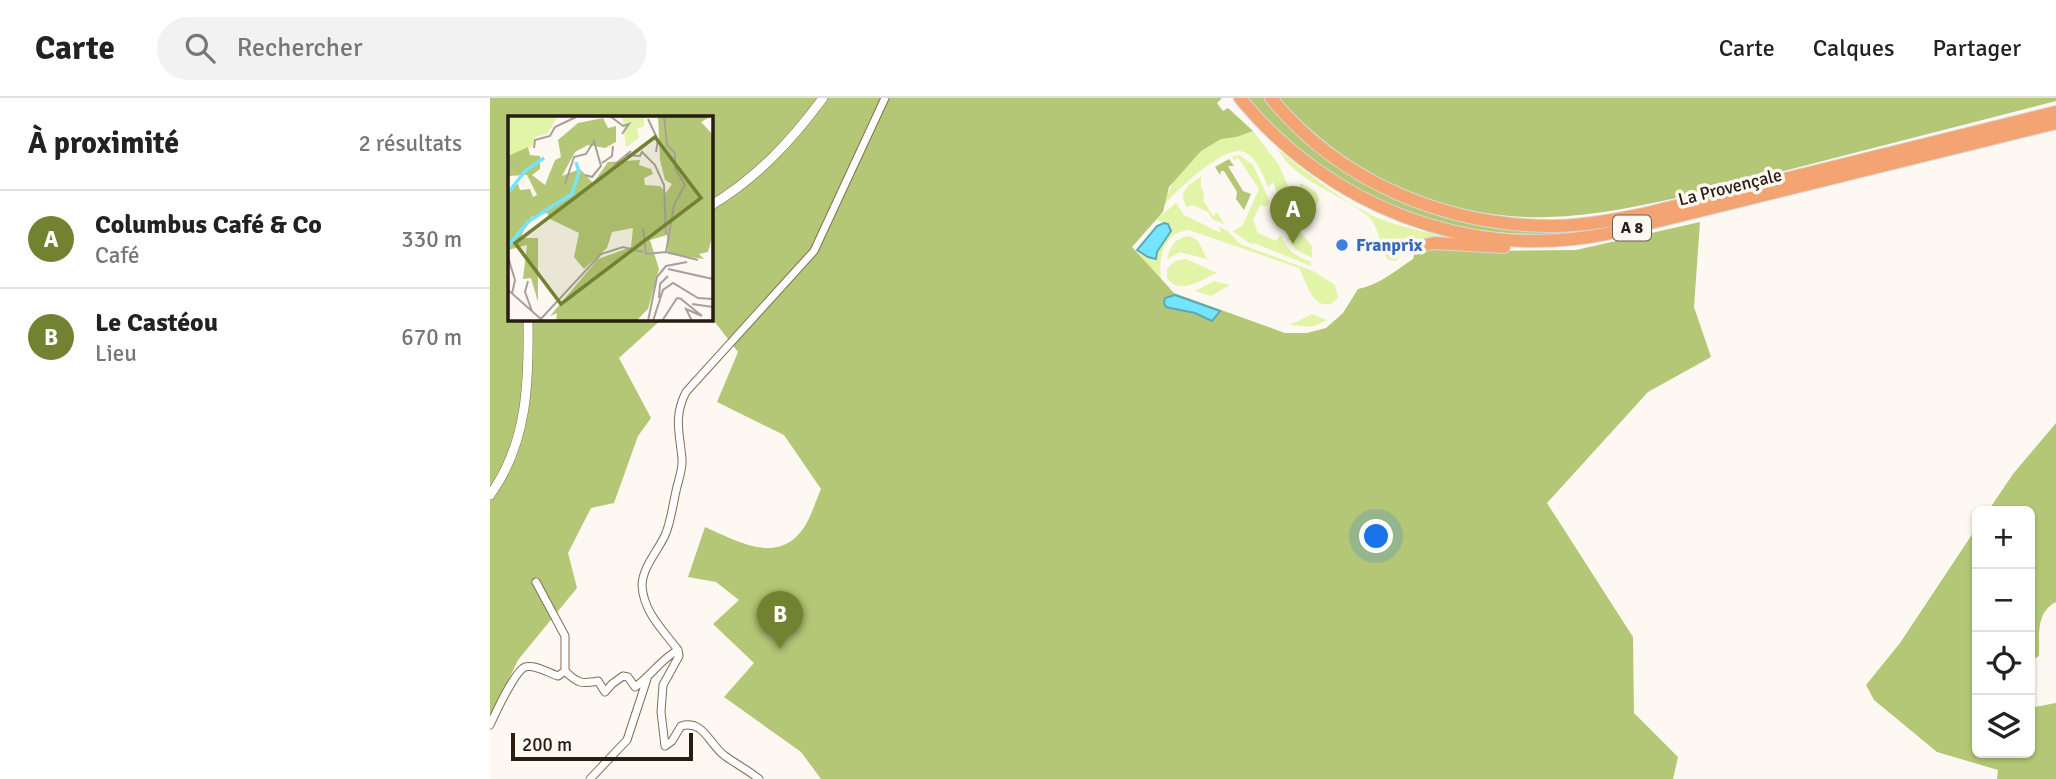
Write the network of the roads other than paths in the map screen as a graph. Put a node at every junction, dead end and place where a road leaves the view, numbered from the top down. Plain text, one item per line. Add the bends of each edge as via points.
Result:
1 (823, 98) edge
2 (885, 98) edge
3 (1233, 98) edge
4 (1240, 98) edge
5 (1271, 98) edge
6 (2056, 112) edge
7 (2056, 123) edge
8 (1270, 144) dead end
9 (712, 204) edge
10 (1596, 236) junction
11 (1421, 246) dead end
12 (528, 320) edge
13 (490, 495) edge
14 (536, 582) dead end
15 (678, 650) junction
16 (565, 671) junction
17 (647, 678) junction
18 (490, 725) edge
19 (590, 779) edge
20 (759, 779) edge

1 - 9 street via 786,146
2 - 15 street via 814,251 686,392 678,428 682,461 666,532 642,584 649,612
3 - 8 highway
4 - 10 highway, La Provençale / A 8 via 1311,168 1390,212 1478,237 1544,240
5 - 6 highway, La Provençale / A 8 via 1326,151 1403,196 1458,215 1535,225 1583,224 1643,214
7 - 10 highway, La Provençale / A 8
10 - 11 highway via 1545,247
12 - 13 street via 527,393 519,432 509,465
14 - 16 street via 565,636
15 - 17 street
15 - 20 street via 663,685 665,746 681,726 699,727 717,750
16 - 17 street via 579,681 598,681 605,692 623,676 635,687
16 - 18 street via 558,676 523,668
17 - 19 street via 627,740

